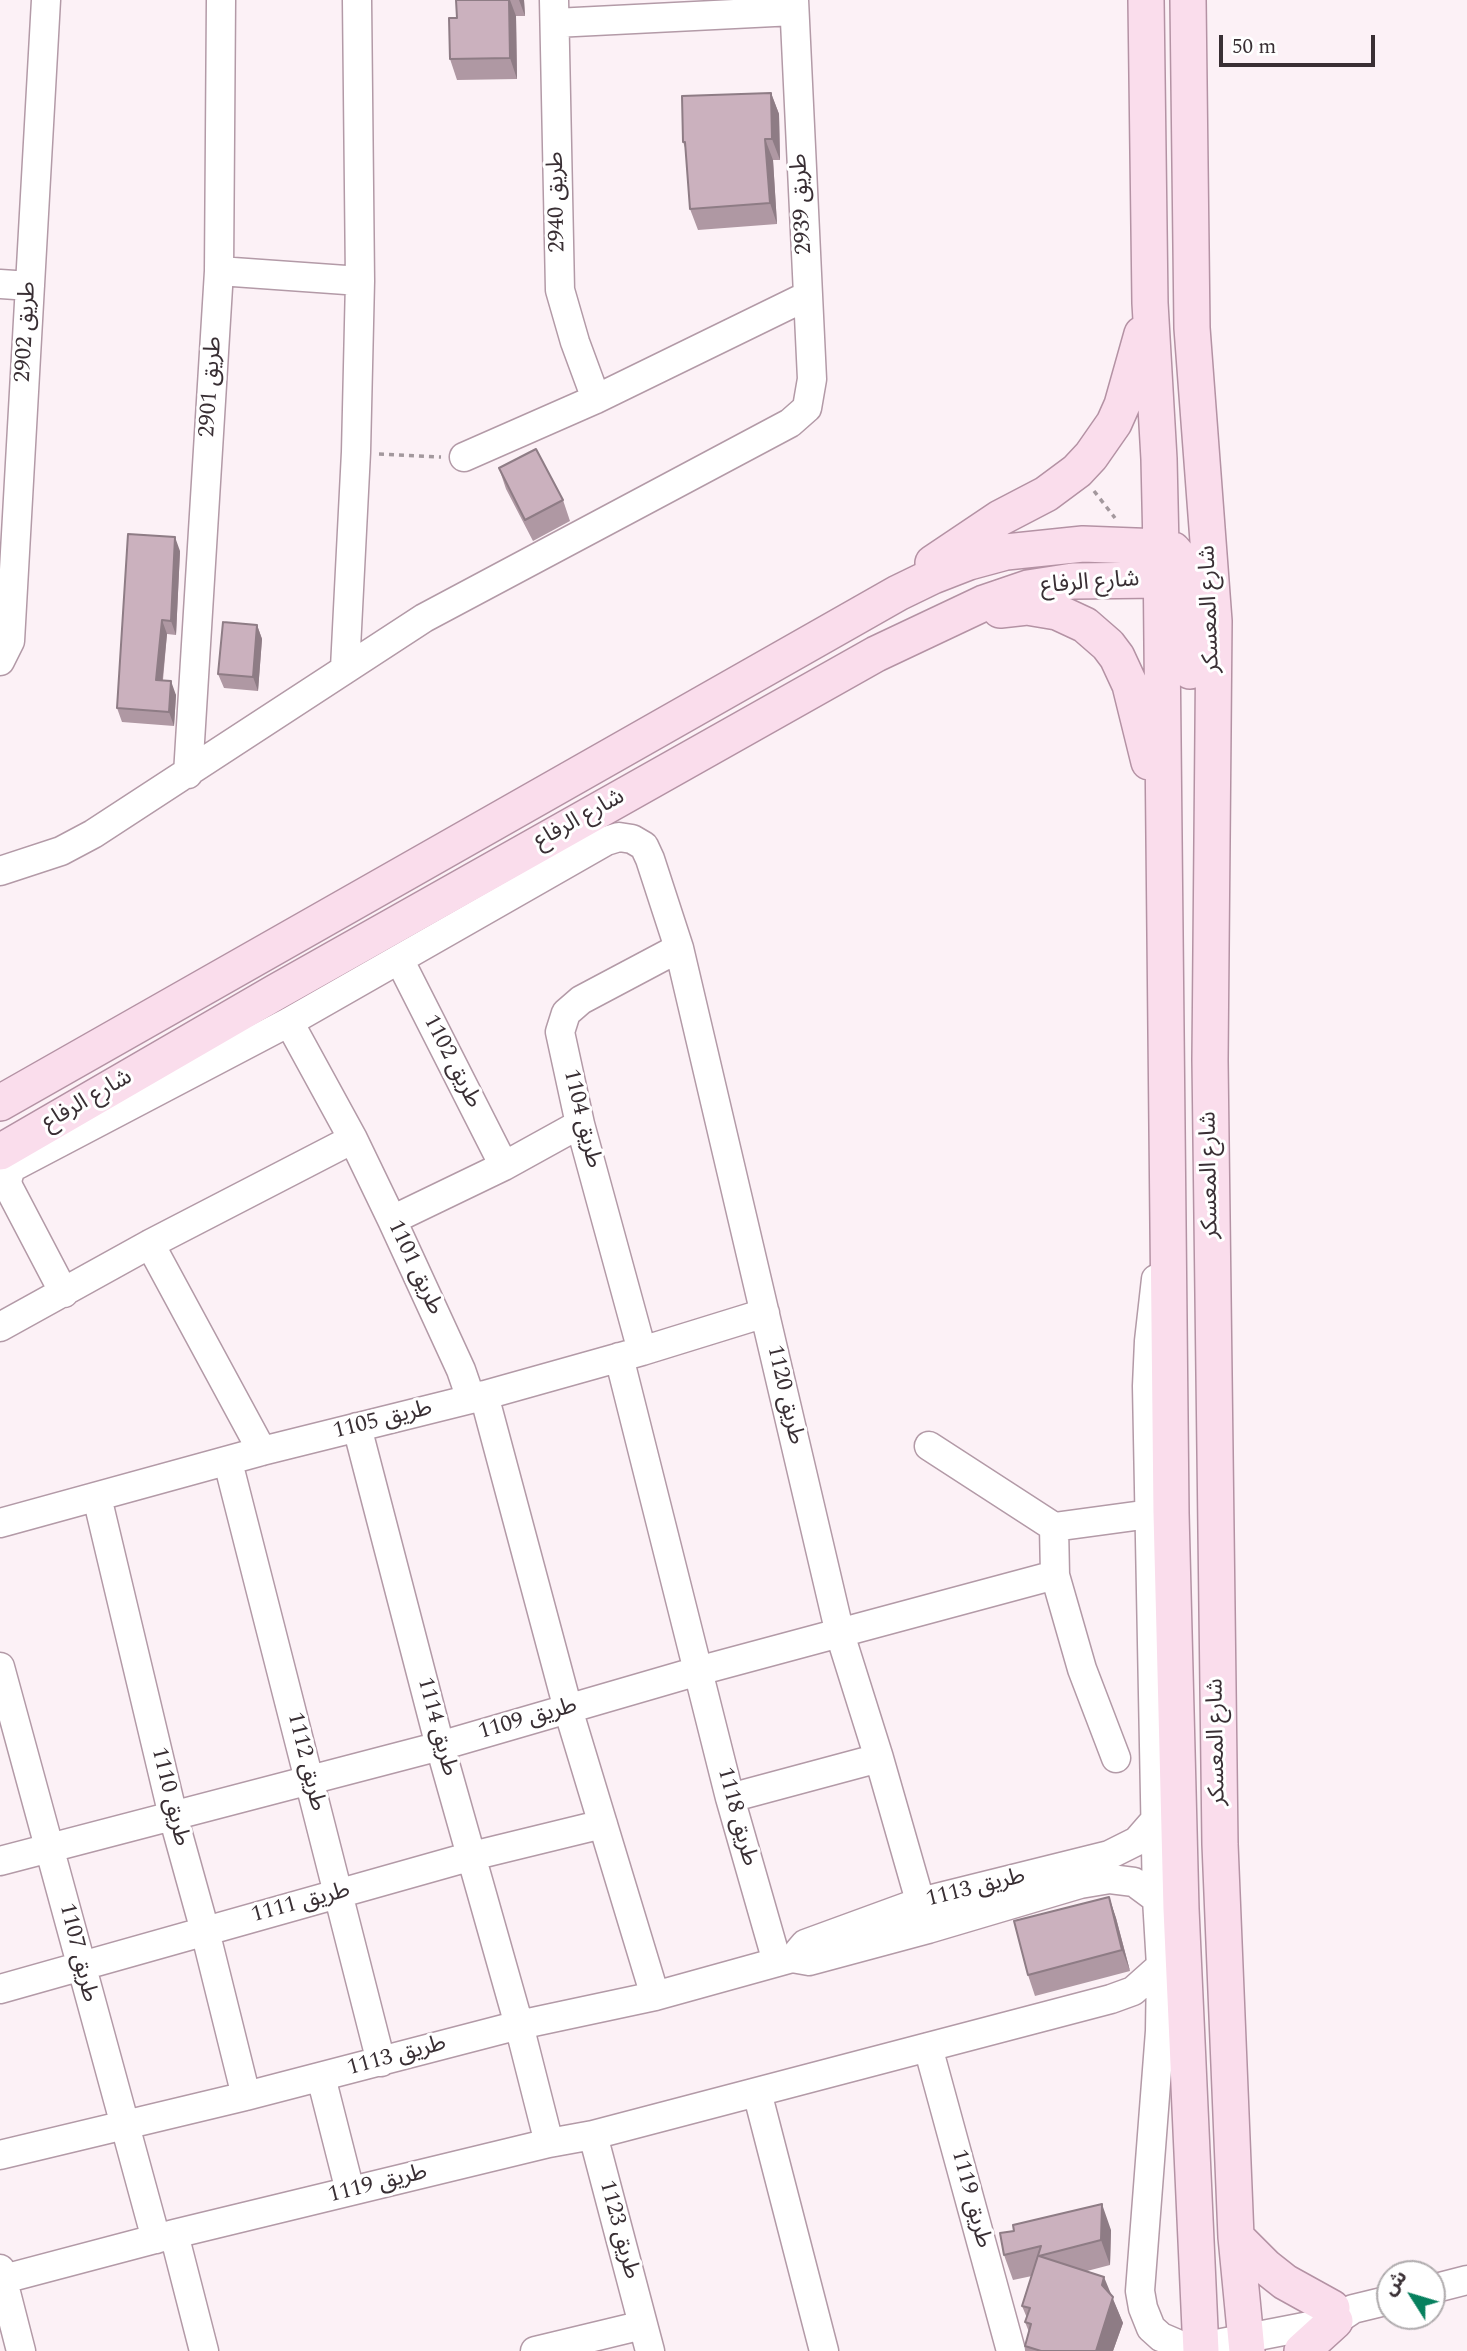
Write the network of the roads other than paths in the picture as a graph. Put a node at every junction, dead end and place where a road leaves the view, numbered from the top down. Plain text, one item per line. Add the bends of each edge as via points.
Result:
1 (46, 0) edge
2 (221, 0) edge
3 (357, 0) edge
4 (1146, 0) edge
5 (1188, 0) edge
6 (794, 6) edge
7 (555, 11) edge
8 (219, 271) junction
9 (360, 281) junction
10 (0, 284) edge
11 (30, 286) junction
12 (807, 296) junction
13 (1150, 303) junction
14 (596, 399) junction
15 (464, 457) road end
16 (1207, 513) junction
17 (1169, 564) junction
18 (898, 593) junction
19 (942, 622) junction
20 (0, 661) edge
21 (345, 668) junction
22 (188, 774) junction
23 (1164, 821) junction
24 (0, 871) edge
25 (679, 948) junction
26 (399, 959) junction
27 (289, 1022) junction
28 (1210, 1060) junction
29 (0, 1103) edge
30 (580, 1124) junction
31 (353, 1139) junction
32 (0, 1152) edge
33 (504, 1166) junction
34 (1169, 1193) junction
35 (392, 1220) junction
36 (150, 1244) junction
37 (64, 1293) junction
38 (765, 1313) junction
39 (0, 1327) edge
40 (631, 1354) junction
41 (478, 1397) junction
42 (358, 1427) junction
43 (929, 1446) dead end
44 (262, 1451) junction
45 (228, 1462) junction
46 (97, 1497) junction
47 (1150, 1514) junction
48 (0, 1521) edge
49 (1054, 1527) junction
50 (1055, 1575) junction
51 (840, 1634) junction
52 (0, 1667) edge
53 (698, 1671) junction
54 (568, 1709) junction
55 (440, 1746) junction
56 (879, 1758) junction
57 (1115, 1758) dead end
58 (309, 1779) junction
59 (730, 1798) junction
60 (173, 1816) junction
61 (1157, 1818) junction
62 (603, 1824) junction
63 (51, 1849) junction
64 (472, 1856) junction
65 (0, 1861) edge
66 (339, 1894) junction
67 (1157, 1899) junction
68 (920, 1902) junction
69 (928, 1929) junction
70 (205, 1931) junction
71 (785, 1960) junction
72 (1161, 1966) junction
73 (80, 1968) junction
74 (0, 1989) edge
75 (655, 1996) junction
76 (1111, 1999) junction
77 (519, 2025) junction
78 (1160, 2031) junction
79 (929, 2047) junction
80 (381, 2062) junction
81 (321, 2077) junction
82 (757, 2092) junction
83 (246, 2096) junction
84 (123, 2124) junction
85 (593, 2135) junction
86 (549, 2143) junction
87 (0, 2155) edge
88 (350, 2192) junction
89 (165, 2237) junction
90 (1236, 2237) junction
91 (1, 2276) edge
92 (1467, 2280) edge
93 (1446, 2285) edge
94 (1376, 2303) edge
95 (1340, 2312) junction
96 (1246, 2336) edge
97 (646, 2338) edge
98 (1147, 2340) edge
99 (1201, 2342) edge
100 (21, 2351) edge
101 (204, 2351) edge
102 (535, 2351) edge
103 (824, 2351) edge
104 (1011, 2351) edge
105 (1302, 2351) edge

1 - 11 street, طريق 2902
2 - 8 street, طريق 2901
3 - 9 street
4 - 13 main road, شارع المعسكر
5 - 16 main road, شارع المعسكر via 1192,328
6 - 7 street
6 - 12 street, طريق 2939
7 - 14 street, طريق 2940 via 560,290
8 - 9 street
8 - 22 street, طريق 2901
9 - 21 street
10 - 11 street
11 - 20 street, طريق 2902 via 10,641
12 - 14 street
12 - 21 street, طريق 2939 via 812,379 807,408 790,423 424,618
13 - 17 main road, شارع المعسكر
13 - 18 main road via 1122,404 1091,456 1062,483 971,536
14 - 15 street
16 - 17 main road via 1198,546
16 - 28 main road, شارع المعسكر via 1214,621
17 - 18 main road, شارع الرفاع via 1083,544 1044,546 969,562
17 - 19 main road, شارع الرفاع via 1028,589
17 - 23 main road, شارع المعسكر
17 - 28 main road via 1189,606 1196,1012
18 - 29 main road, شارع الرفاع
19 - 23 main road via 1027,607 1057,612 1097,634 1117,657 1130,685
19 - 32 main road, شارع الرفاع via 876,654
21 - 22 street
22 - 24 street via 61,851
23 - 34 main road, شارع المعسكر
25 - 26 street, طريق 1120 via 644,846 619,837
25 - 30 street, طريق 1104 via 581,1000 566,1013 560,1032
25 - 38 street, طريق 1120
26 - 27 street
26 - 33 street, طريق 1102
27 - 31 street, طريق 1101
27 - 37 street via 11,1168 9,1188
28 - 90 main road, شارع المعسكر via 1220,1844
30 - 33 street
30 - 40 street, طريق 1104
31 - 35 street, طريق 1101
31 - 36 street
33 - 35 street
34 - 47 street via 1149,1341
34 - 99 main road, شارع المعسكر via 1169,1415 1181,1909
35 - 41 street, طريق 1101
36 - 37 street
36 - 44 street
37 - 39 street
38 - 40 street, طريق 1105
38 - 51 street, طريق 1120
40 - 41 street, طريق 1105
40 - 53 street, طريق 1104
41 - 42 street, طريق 1105
41 - 54 street, طريق 1101
42 - 44 street, طريق 1105
42 - 55 street, طريق 1114
43 - 49 street
44 - 45 street, طريق 1105
45 - 46 street, طريق 1105
45 - 58 street, طريق 1112
46 - 48 street, طريق 1105
46 - 60 street, طريق 1110
47 - 49 street
47 - 61 street
49 - 50 street
50 - 51 street, طريق 1109
50 - 57 street via 1082,1669
51 - 53 street, طريق 1109
51 - 56 street, طريق 1120
52 - 63 street, طريق 1107
53 - 54 street, طريق 1109
53 - 59 street, طريق 1118
54 - 55 street, طريق 1109
54 - 62 street
55 - 58 street, طريق 1109
55 - 64 street, طريق 1114
56 - 59 street
56 - 68 street, طريق 1120
58 - 60 street, طريق 1109
58 - 66 street, طريق 1112
59 - 71 street, طريق 1118 via 757,1897
60 - 63 street, طريق 1109
60 - 70 street, طريق 1110
61 - 67 street
61 - 68 street, طريق 1113 via 1137,1841 1109,1855
62 - 64 street, طريق 1111
62 - 75 street
63 - 65 street, طريق 1109
63 - 73 street, طريق 1107
64 - 66 street, طريق 1111
64 - 77 street, طريق 1114
66 - 70 street, طريق 1111
66 - 80 street, طريق 1112
67 - 69 street, طريق 1113 via 1134,1882 1111,1879
67 - 72 street
68 - 69 street, طريق 1120
68 - 71 street, طريق 1113 via 806,1944
69 - 71 street, طريق 1113 via 809,1961
70 - 73 street, طريق 1111
70 - 83 street, طريق 1110
71 - 75 street, طريق 1113
72 - 76 street, طريق 1119 via 1133,1991
72 - 78 street
73 - 74 street, طريق 1111
73 - 84 street, طريق 1107
75 - 77 street, طريق 1113
76 - 78 street via 1134,2007
76 - 79 street, طريق 1119
77 - 80 street, طريق 1113
77 - 86 street
78 - 98 street via 1140,2291
79 - 82 street, طريق 1119
79 - 104 street, طريق 1119
80 - 81 street, طريق 1113
81 - 83 street, طريق 1113
81 - 88 street
82 - 85 street, طريق 1119
82 - 103 street
83 - 84 street, طريق 1113
84 - 87 street, طريق 1113
84 - 89 street, طريق 1107
85 - 86 street, طريق 1119
85 - 97 street, طريق 1123
86 - 88 street, طريق 1119
88 - 89 street, طريق 1119
89 - 91 street, طريق 1119
89 - 101 street
90 - 95 main road via 1285,2282
90 - 96 main road, شارع المعسكر
91 - 100 street
92 - 93 street
94 - 95 street
95 - 96 street
95 - 105 main road
96 - 99 street
97 - 102 street, طريق 1123
98 - 99 street via 1161,2337 1188,2348

